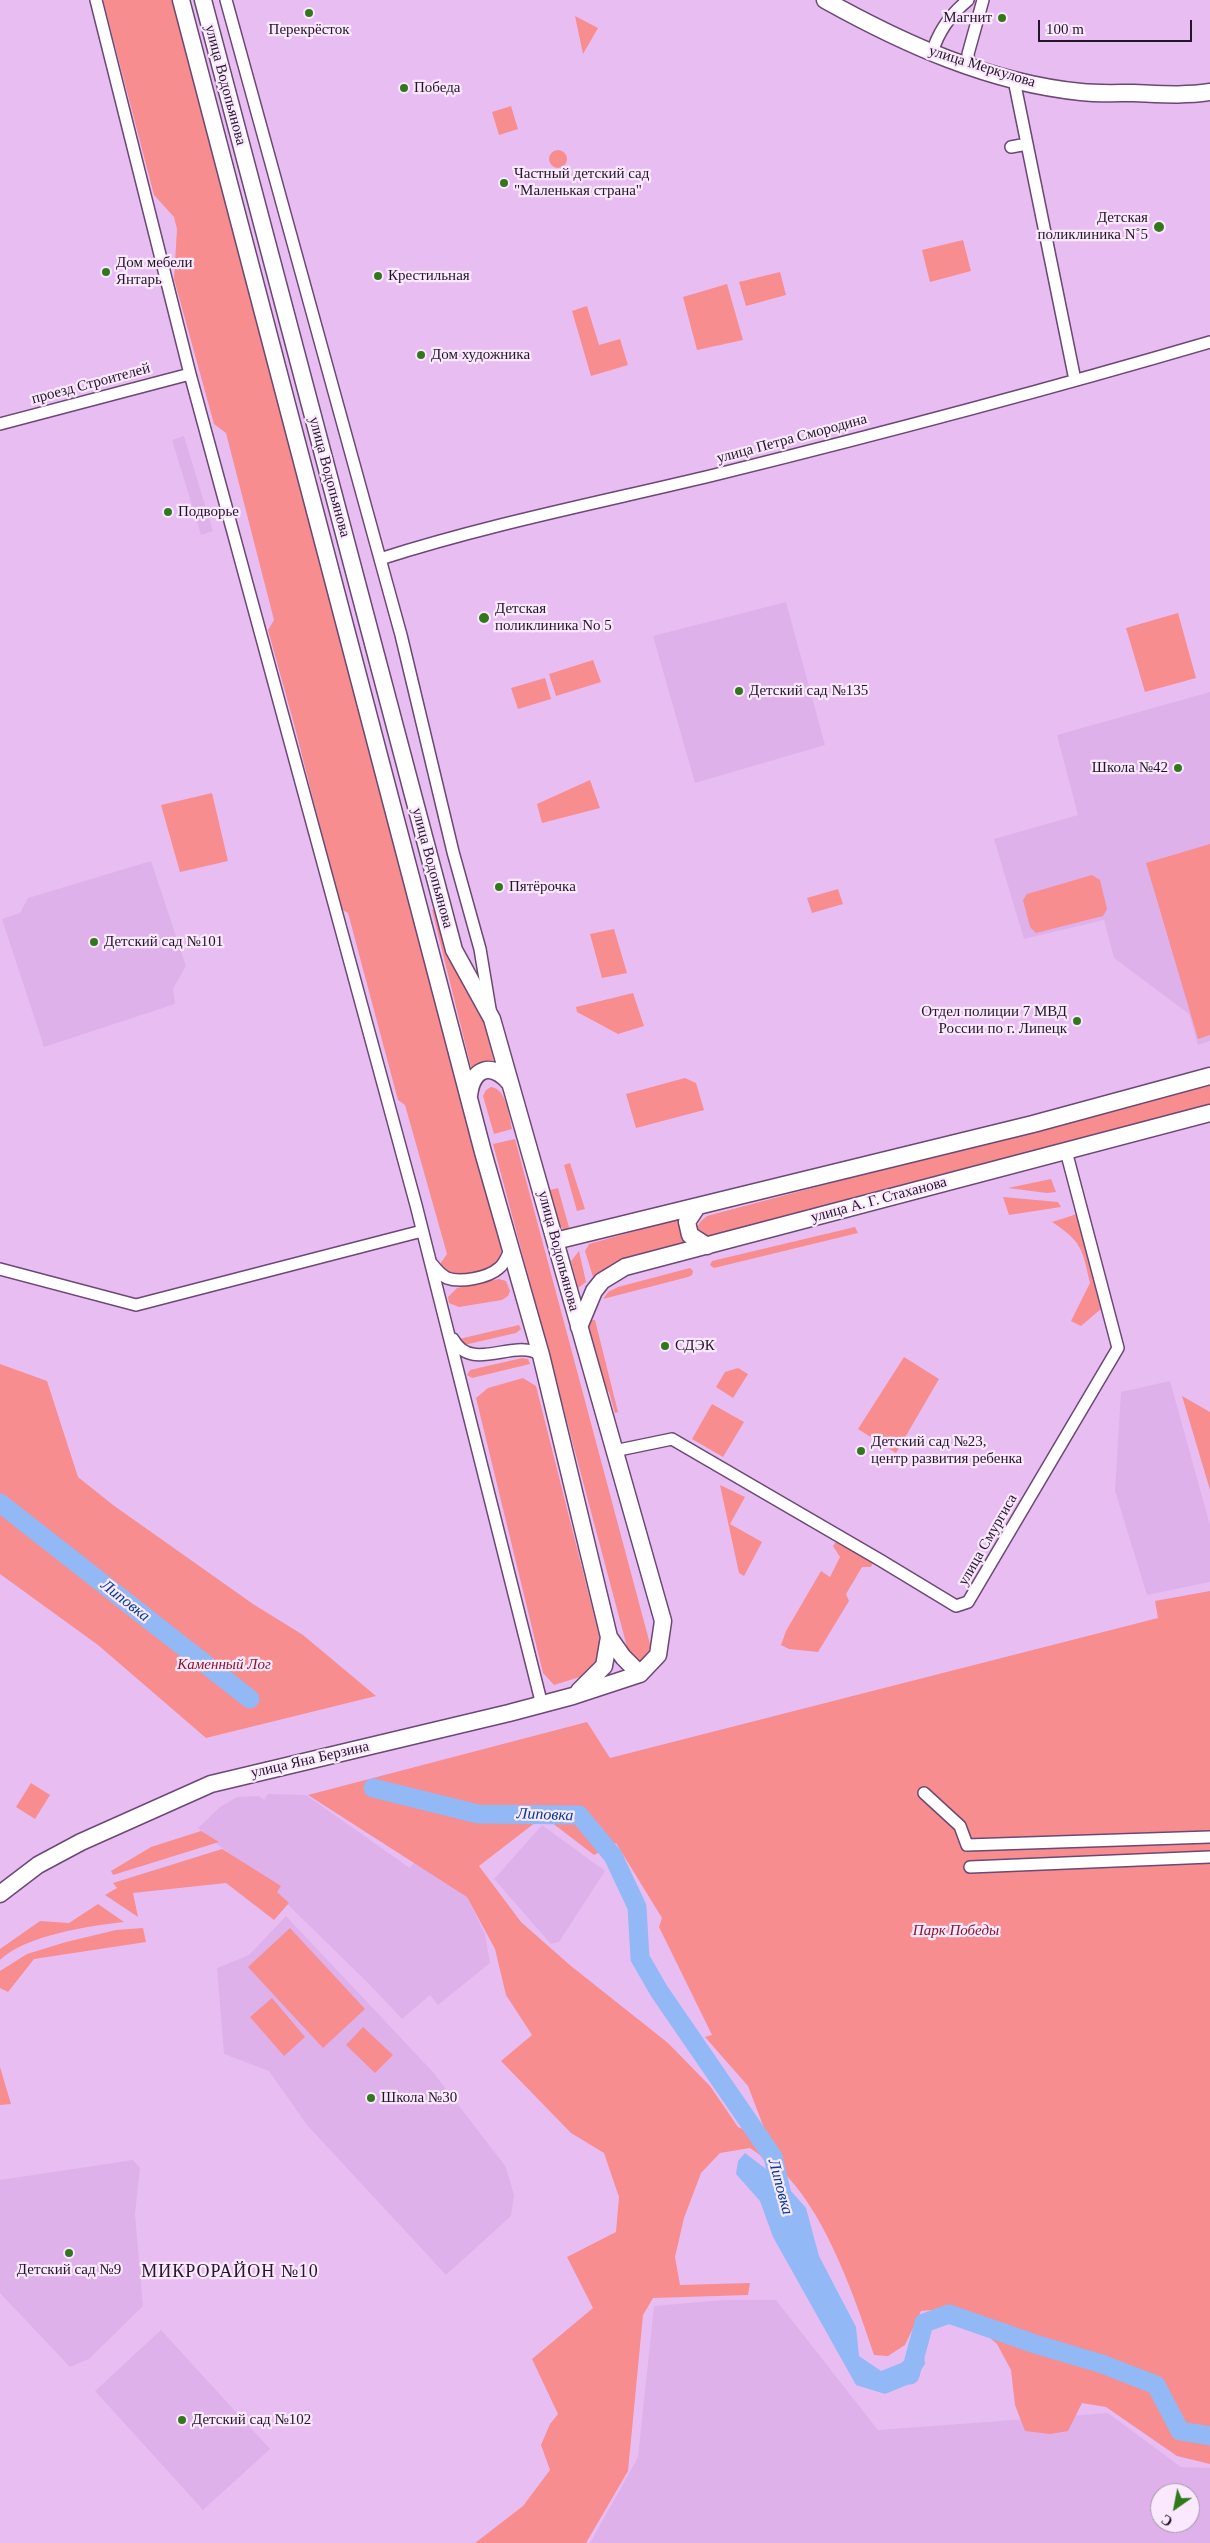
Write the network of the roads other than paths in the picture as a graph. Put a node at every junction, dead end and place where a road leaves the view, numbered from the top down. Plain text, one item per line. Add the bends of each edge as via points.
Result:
1 (96, 0) edge
2 (180, 0) edge
3 (202, 0) edge
4 (226, 0) edge
5 (825, 0) edge
6 (968, 0) edge
7 (983, 0) edge
8 (236, 33) junction
9 (213, 39) junction
10 (932, 53) junction
11 (969, 65) junction
12 (1014, 80) junction
13 (1210, 92) edge
14 (1027, 144) junction
15 (1011, 147) dead end
16 (1210, 342) edge
17 (190, 374) junction
18 (1075, 380) junction
19 (0, 424) edge
20 (380, 559) junction
21 (492, 1019) junction
22 (1210, 1076) edge
23 (510, 1083) junction
24 (469, 1098) junction
25 (1210, 1113) edge
26 (1066, 1151) junction
27 (697, 1207) junction
28 (422, 1232) junction
29 (555, 1241) junction
30 (708, 1246) junction
31 (511, 1248) junction
32 (430, 1262) junction
33 (0, 1269) edge
34 (579, 1327) junction
35 (448, 1331) junction
36 (540, 1355) junction
37 (614, 1451) junction
38 (609, 1637) junction
39 (640, 1674) junction
40 (573, 1696) junction
41 (542, 1704) junction
42 (924, 1793) dead end
43 (1210, 1837) edge
44 (1210, 1857) edge
45 (970, 1867) dead end
46 (0, 1894) edge

1 - 17 street
2 - 24 main road, улица Водопьянова
3 - 9 main road, улица Водопьянова
4 - 8 street
5 - 10 main road, улица Меркулова
6 - 10 street via 955,11 935,42
7 - 11 street via 968,54
8 - 9 street
8 - 20 street
9 - 21 main road, улица Водопьянова via 454,950
10 - 11 main road, улица Меркулова
11 - 12 main road, улица Меркулова
12 - 13 main road, улица Меркулова via 1081,92 1191,95
12 - 14 street
14 - 15 street
14 - 18 street
16 - 18 street, улица Петра Смородина
17 - 19 street, проезд Строителей
17 - 28 street
18 - 20 street, улица Петра Смородина via 716,474 552,512
20 - 21 street via 452,852 480,949
21 - 23 main road, улица Водопьянова
22 - 27 main road via 1033,1124
23 - 24 main road via 503,1075 488,1069 479,1072 473,1079
23 - 29 main road, улица Водопьянова
24 - 31 main road, улица Водопьянова
25 - 26 main road, улица А. Г. Стаханова
26 - 30 main road, улица А. Г. Стаханова
26 - 37 street, улица Смургиса via 1118,1348 968,1602 956,1606 672,1439
27 - 29 main road
27 - 30 main road via 687,1222 690,1234
28 - 32 street
28 - 33 street via 136,1305
29 - 34 main road, улица Водопьянова
30 - 34 main road, улица А. Г. Стаханова via 625,1267 602,1280
31 - 32 street via 501,1267 487,1275 472,1278 446,1278
31 - 36 main road, улица Водопьянова
32 - 35 street
34 - 37 main road, улица Водопьянова
35 - 36 street via 461,1350 475,1356 517,1350 535,1351
35 - 41 street
36 - 38 main road, улица Водопьянова
37 - 39 main road, улица Водопьянова via 663,1621 658,1655
38 - 39 main road, улица Водопьянова
38 - 40 main road, улица Водопьянова via 604,1666
39 - 40 main road, улица Яна Берзина
40 - 41 main road, улица Яна Берзина
41 - 46 main road, улица Яна Берзина via 211,1784 81,1842 38,1865
42 - 43 street via 960,1826 967,1845
44 - 45 street

